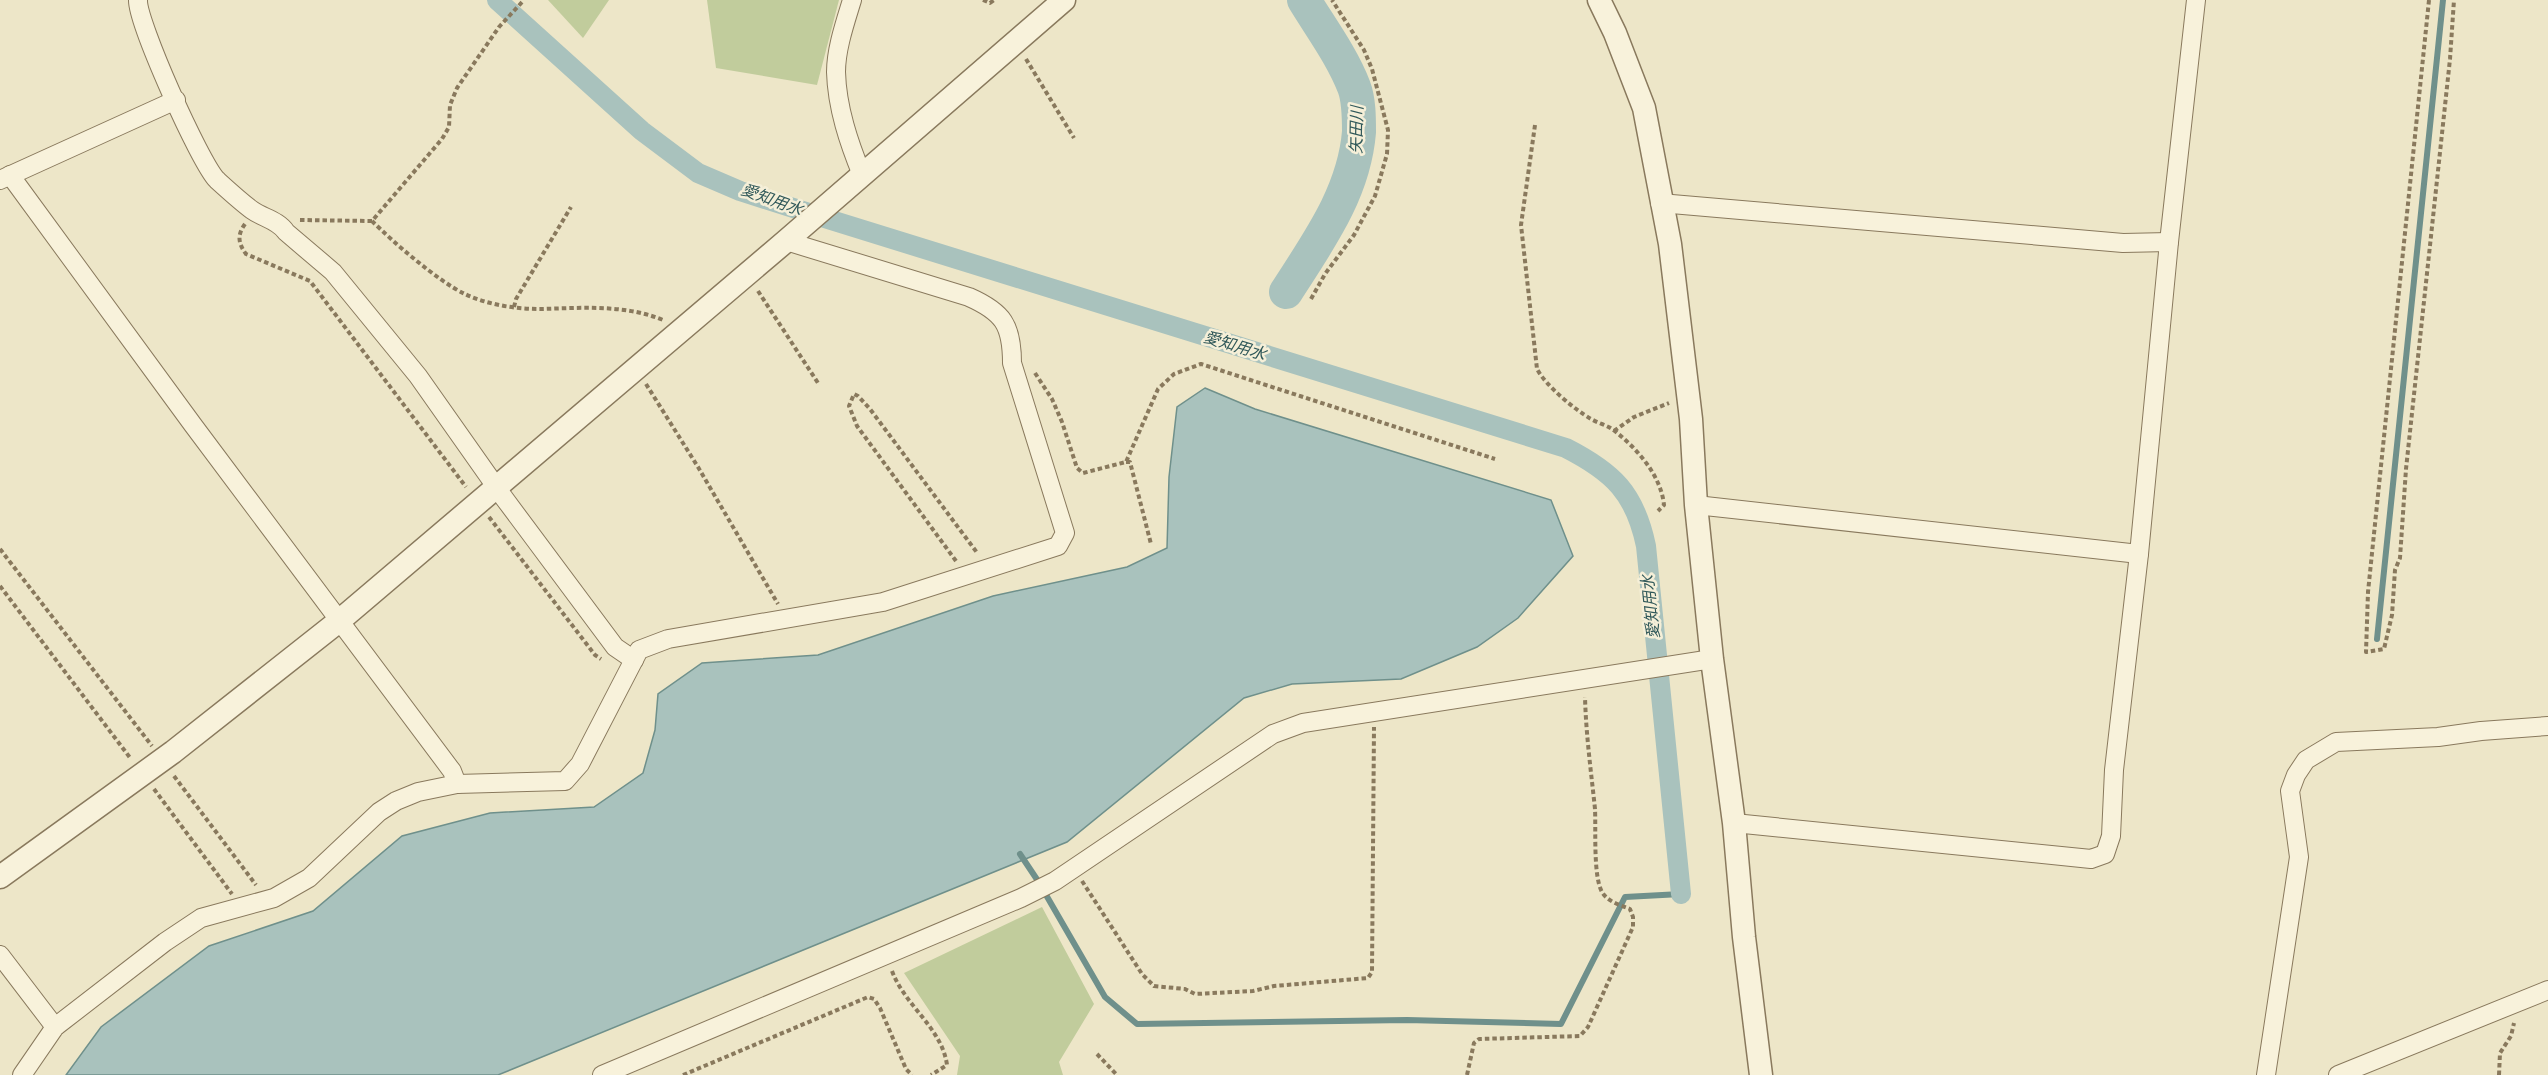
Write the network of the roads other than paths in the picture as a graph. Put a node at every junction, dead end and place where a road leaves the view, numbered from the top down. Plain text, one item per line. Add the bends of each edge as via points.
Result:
1 (138, 0) edge
2 (852, 0) edge
3 (1064, 0) edge
4 (1599, 0) edge
5 (2196, 0) edge
6 (176, 100) junction
7 (862, 175) junction
8 (5, 178) edge
9 (1660, 203) junction
10 (793, 234) junction
11 (2169, 242) junction
12 (498, 487) junction
13 (1696, 505) junction
14 (2139, 554) junction
15 (339, 621) junction
16 (1712, 658) junction
17 (634, 660) junction
18 (2548, 726) edge
19 (457, 784) junction
20 (1734, 823) junction
21 (0, 877) edge
22 (0, 955) edge
23 (2548, 990) edge
24 (55, 1027) junction
25 (22, 1075) edge
26 (602, 1075) edge
27 (1761, 1075) edge
28 (2266, 1075) edge
29 (2338, 1075) edge

1 - 6 street via 141,22
2 - 7 street via 836,71 846,133
3 - 7 street
4 - 9 street via 1644,108
5 - 11 street
6 - 8 street
6 - 12 street via 206,166 216,179 254,211 281,225 333,272 418,376
7 - 10 street
8 - 15 street
9 - 11 street via 2123,243
9 - 13 street via 1670,244
10 - 12 street
10 - 17 street via 991,307 1012,339 1012,363 1065,533 1058,546 883,602 668,639 639,650
11 - 14 street
12 - 15 street
12 - 17 street via 615,647
13 - 14 street
13 - 16 street
14 - 20 street via 2114,770 2111,836 2105,854 2091,859
15 - 19 street via 452,771
15 - 21 street via 162,759
16 - 20 street
16 - 26 street via 1304,723 1273,734 1055,881
17 - 19 street via 580,764 565,781
18 - 28 street via 2336,742 2306,760 2290,791 2299,857
19 - 24 street via 418,792 379,812 309,878 267,900 201,918
20 - 27 street
22 - 24 street
23 - 29 street
24 - 25 street

